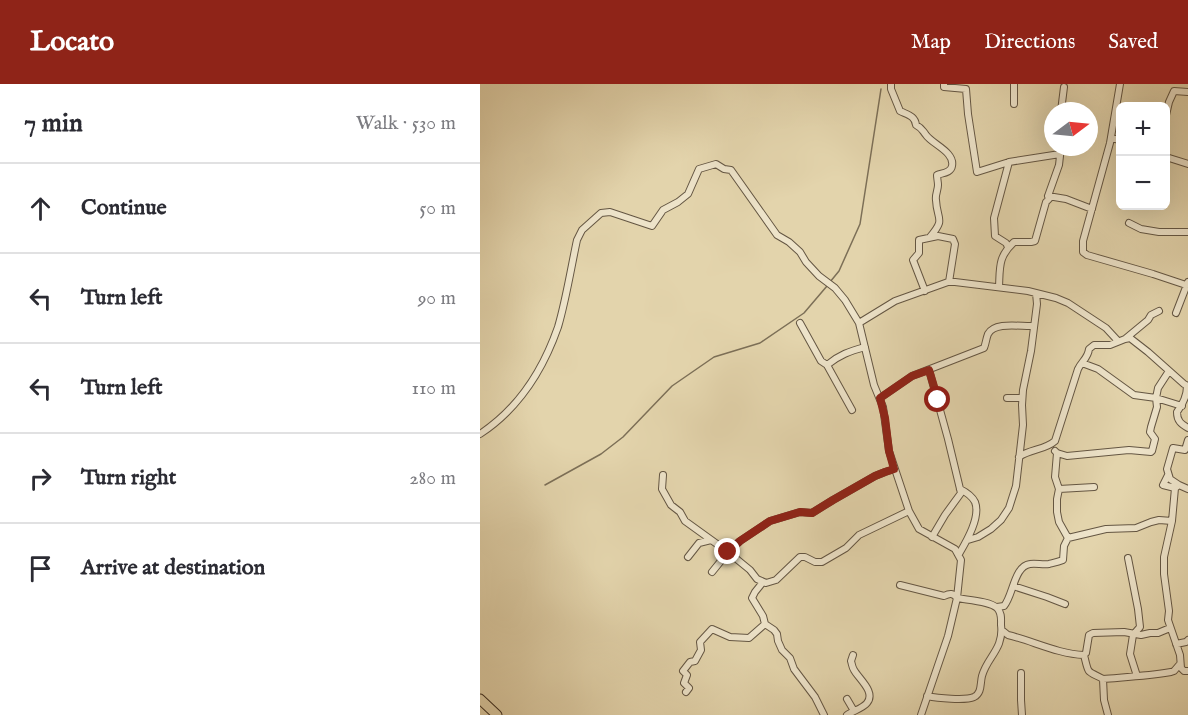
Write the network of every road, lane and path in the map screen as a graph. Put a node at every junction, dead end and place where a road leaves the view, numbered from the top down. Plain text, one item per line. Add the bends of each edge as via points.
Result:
1 (891, 84) edge
2 (944, 84) edge
3 (1014, 84) edge
4 (1120, 84) edge
5 (1170, 84) edge
6 (1064, 87) dead end
7 (1188, 92) edge
8 (1172, 97) junction
9 (1062, 102) edge
10 (1169, 102) edge
11 (1014, 104) dead end
12 (1111, 138) junction
13 (1116, 139) edge
14 (1044, 154) edge
15 (1060, 156) edge
16 (1170, 158) edge
17 (1009, 162) junction
18 (1188, 164) edge
19 (1048, 196) junction
20 (1092, 209) junction
21 (1129, 223) dead end
22 (1187, 231) edge
23 (930, 237) junction
24 (1008, 247) junction
25 (949, 282) junction
26 (1187, 284) edge
27 (999, 287) junction
28 (925, 291) junction
29 (1036, 293) junction
30 (1159, 311) dead end
31 (1176, 314) dead end
32 (800, 323) dead end
33 (859, 323) junction
34 (1031, 328) junction
35 (1121, 340) junction
36 (865, 347) junction
37 (1082, 363) junction
38 (827, 365) junction
39 (929, 370) junction
40 (1169, 371) junction
41 (1188, 386) edge
42 (880, 398) junction
43 (1007, 398) dead end
44 (1022, 398) junction
45 (1156, 398) junction
46 (1182, 406) junction
47 (852, 410) dead end
48 (1188, 428) edge
49 (480, 434) edge
50 (1188, 440) edge
51 (1051, 445) junction
52 (1187, 450) edge
53 (1057, 453) junction
54 (1019, 458) junction
55 (894, 469) junction
56 (663, 475) dead end
57 (1094, 486) dead end
58 (1177, 487) junction
59 (960, 489) junction
60 (1059, 489) junction
61 (1188, 489) edge
62 (909, 511) junction
63 (1172, 521) junction
64 (932, 537) junction
65 (1068, 538) junction
66 (711, 540) junction
67 (968, 540) junction
68 (728, 552) junction
69 (959, 554) junction
70 (688, 557) dead end
71 (1128, 558) dead end
72 (712, 572) dead end
73 (763, 582) junction
74 (900, 585) dead end
75 (1013, 586) junction
76 (957, 598) junction
77 (1065, 604) dead end
78 (997, 607) junction
79 (765, 624) junction
80 (1170, 628) junction
81 (1003, 631) junction
82 (1133, 634) junction
83 (1188, 640) edge
84 (1176, 644) junction
85 (854, 655) dead end
86 (1084, 655) junction
87 (1180, 664) junction
88 (1188, 671) edge
89 (1021, 673) dead end
90 (1137, 676) junction
91 (1103, 680) junction
92 (686, 692) dead end
93 (927, 696) junction
94 (480, 699) edge
95 (846, 699) dead end
96 (854, 711) junction
97 (497, 715) edge
98 (824, 715) edge
99 (847, 715) edge
100 (921, 715) edge
101 (1022, 715) edge
102 (1108, 715) edge

1 - 23 street via 900,111 912,116 952,162 950,171 937,175 935,196 940,219 939,227
2 - 17 street via 966,89 977,172
3 - 11 street
4 - 12 street
5 - 8 street
6 - 9 street
7 - 8 street via 1174,91
8 - 10 street
12 - 13 street
12 - 20 street
14 - 17 street
15 - 19 street
16 - 18 street
17 - 24 street via 994,218 995,236
19 - 20 street
19 - 24 street via 1035,241 1014,242
20 - 26 street via 1083,241 1085,254
21 - 22 street via 1159,232
23 - 25 street via 955,241
23 - 28 street via 919,240 919,253 913,260
24 - 27 street via 1000,261
25 - 27 street
25 - 28 street
26 - 31 street
27 - 29 street
28 - 33 street via 895,301
29 - 34 street
29 - 35 street via 1068,303
30 - 35 street
32 - 38 street
33 - 36 street
33 - 49 street via 836,288 777,235 731,170 716,164 699,169 688,194 663,210 652,226 610,212 601,213 582,230 558,325 544,362 518,401
34 - 39 street via 1013,325 992,330 984,348
34 - 44 street
35 - 37 street via 1094,345
35 - 40 street via 1130,338
36 - 38 street via 845,353
36 - 42 street
37 - 45 street via 1098,369 1134,395
37 - 51 street via 1058,435
38 - 47 street
39 - 42 street via 912,376
39 - 59 street
40 - 41 street
40 - 45 street
41 - 46 street
42 - 55 street
43 - 44 street
44 - 54 street
45 - 46 street
45 - 53 street via 1150,427 1155,439 1151,452 1128,450 1067,456
46 - 48 street via 1177,418
50 - 52 street
51 - 53 street
51 - 54 street
52 - 58 street via 1173,448 1167,469
53 - 60 street via 1055,477
54 - 67 street via 1009,508 991,529
55 - 62 street
55 - 68 street via 812,513 800,512 770,521
56 - 66 street via 662,489 672,505 685,521
57 - 60 street
58 - 61 street
58 - 63 street
59 - 64 street via 960,495
59 - 67 street via 972,497 977,511
60 - 65 street via 1057,512
62 - 64 street via 919,529
62 - 73 street via 859,535 822,562 800,557 776,580
63 - 65 street via 1159,520 1136,528 1106,529
63 - 80 street via 1164,557
64 - 69 street
65 - 75 street via 1063,560 1024,566
66 - 68 street
66 - 70 street via 699,543
67 - 69 street
68 - 72 street
68 - 73 street
69 - 76 street
71 - 82 street via 1140,627
73 - 79 street via 753,598
74 - 76 street via 944,596 950,593
75 - 77 street
75 - 78 street via 1009,601
76 - 78 street
76 - 93 street
78 - 81 street
79 - 92 street via 749,638 730,637 713,628 700,642 701,650 695,661 683,671 689,688
79 - 98 street via 777,634 782,650
80 - 82 street via 1158,633
80 - 84 street
81 - 86 street
81 - 93 street via 975,696
82 - 86 street via 1093,633 1088,637
82 - 90 street via 1130,654
83 - 84 street
84 - 87 street
85 - 96 street via 850,661 870,694 866,704
86 - 91 street via 1088,672
87 - 88 street
87 - 90 street via 1171,672
89 - 101 street
90 - 91 street
91 - 102 street
93 - 100 street
94 - 97 highway
95 - 96 street
96 - 99 street

